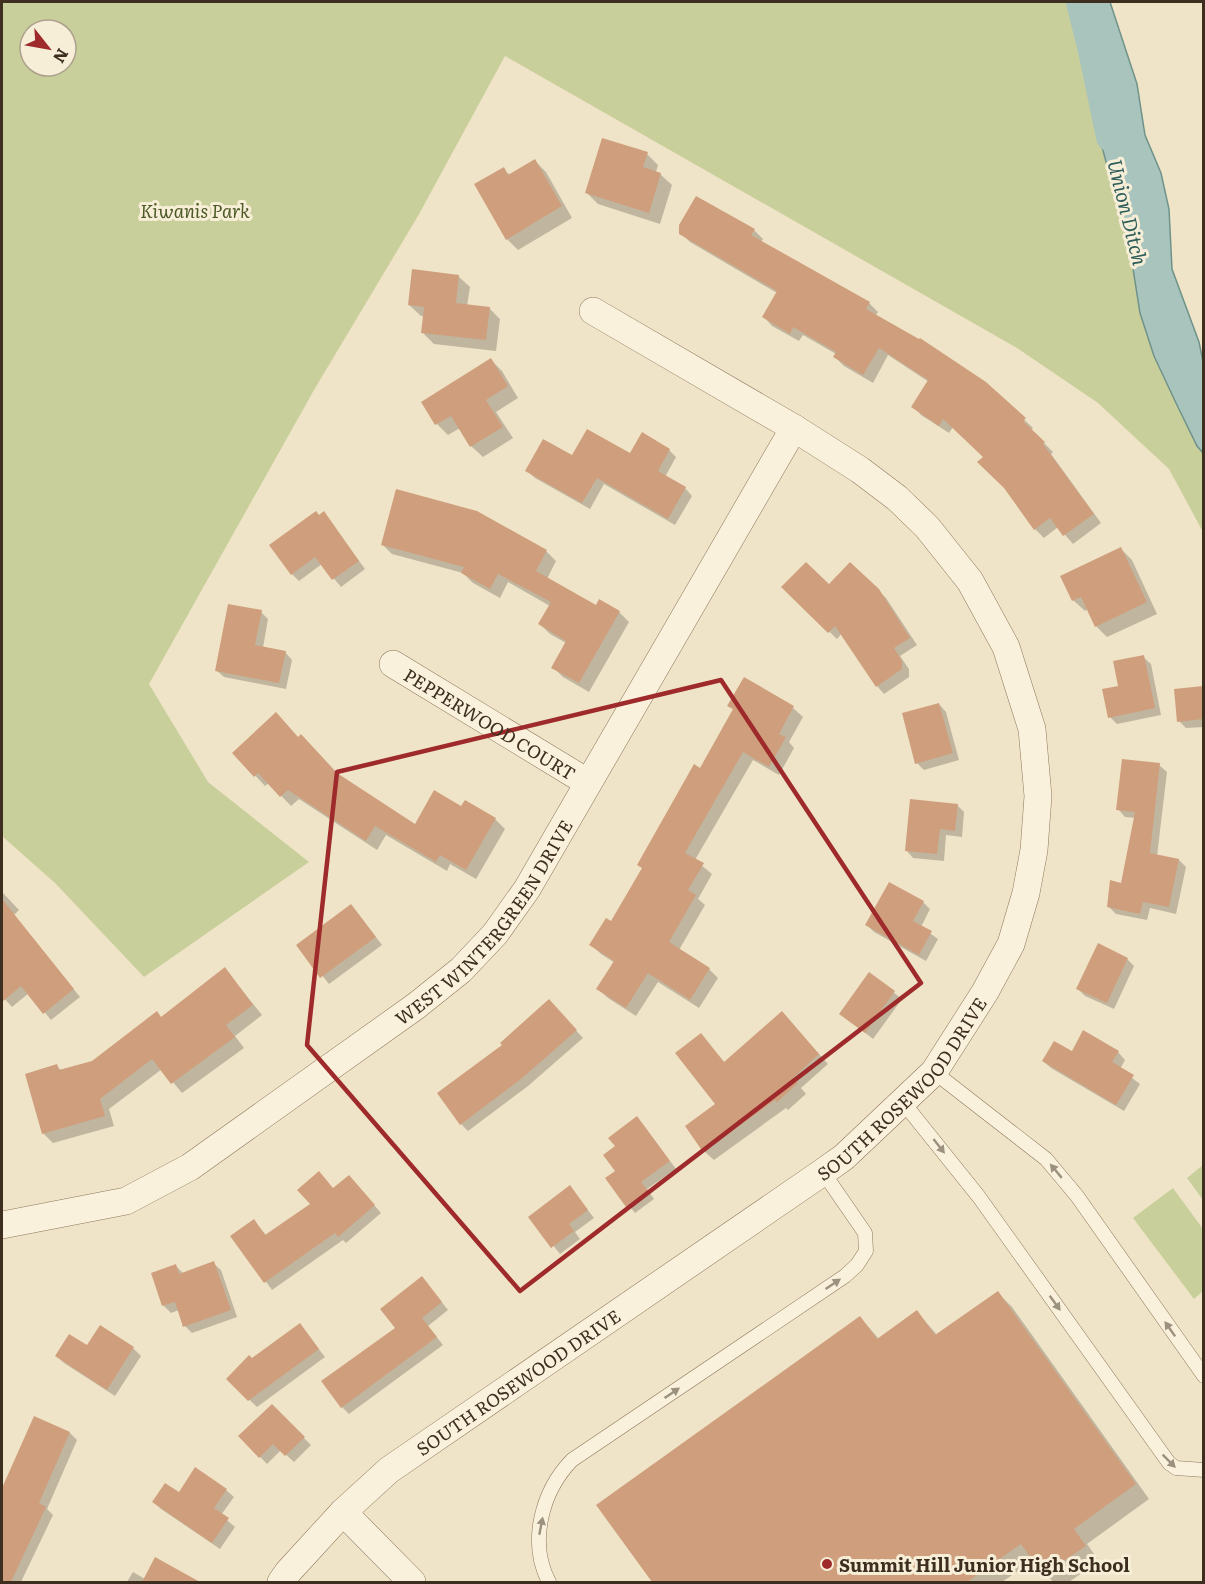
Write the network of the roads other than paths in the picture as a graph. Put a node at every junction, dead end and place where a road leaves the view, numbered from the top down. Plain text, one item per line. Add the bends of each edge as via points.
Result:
1 (593, 311) dead end
2 (794, 428) junction
3 (393, 664) dead end
4 (587, 783) junction
5 (934, 1072) junction
6 (902, 1101) junction
7 (823, 1172) junction
8 (2, 1225) edge
9 (1203, 1377) edge
10 (1203, 1470) edge
11 (343, 1512) junction
12 (281, 1582) edge
13 (412, 1582) edge
14 (549, 1582) edge

1 - 2 street, SOUTH ROSEWOOD DRIVE
2 - 4 street, WEST WINTERGREEN DRIVE
2 - 5 street, SOUTH ROSEWOOD DRIVE via 897,498 927,527 970,581 1006,647 1032,729 1038,796 1034,850 1023,903 1011,944
3 - 4 street, PEPPERWOOD COURT
4 - 8 street, WEST WINTERGREEN DRIVE via 527,889 495,934 461,970 416,1006 190,1167 126,1201
5 - 6 street, SOUTH ROSEWOOD DRIVE
9 -> 5 lane via 1077,1196 1046,1159
6 - 7 street, SOUTH ROSEWOOD DRIVE
6 -> 10 lane via 979,1197 1169,1463 1176,1468
7 - 11 street, SOUTH ROSEWOOD DRIVE via 388,1470
14 -> 7 lane via 538,1540 548,1494 572,1460 857,1265 866,1251 865,1233
11 - 12 street, SOUTH ROSEWOOD DRIVE
11 - 13 street

